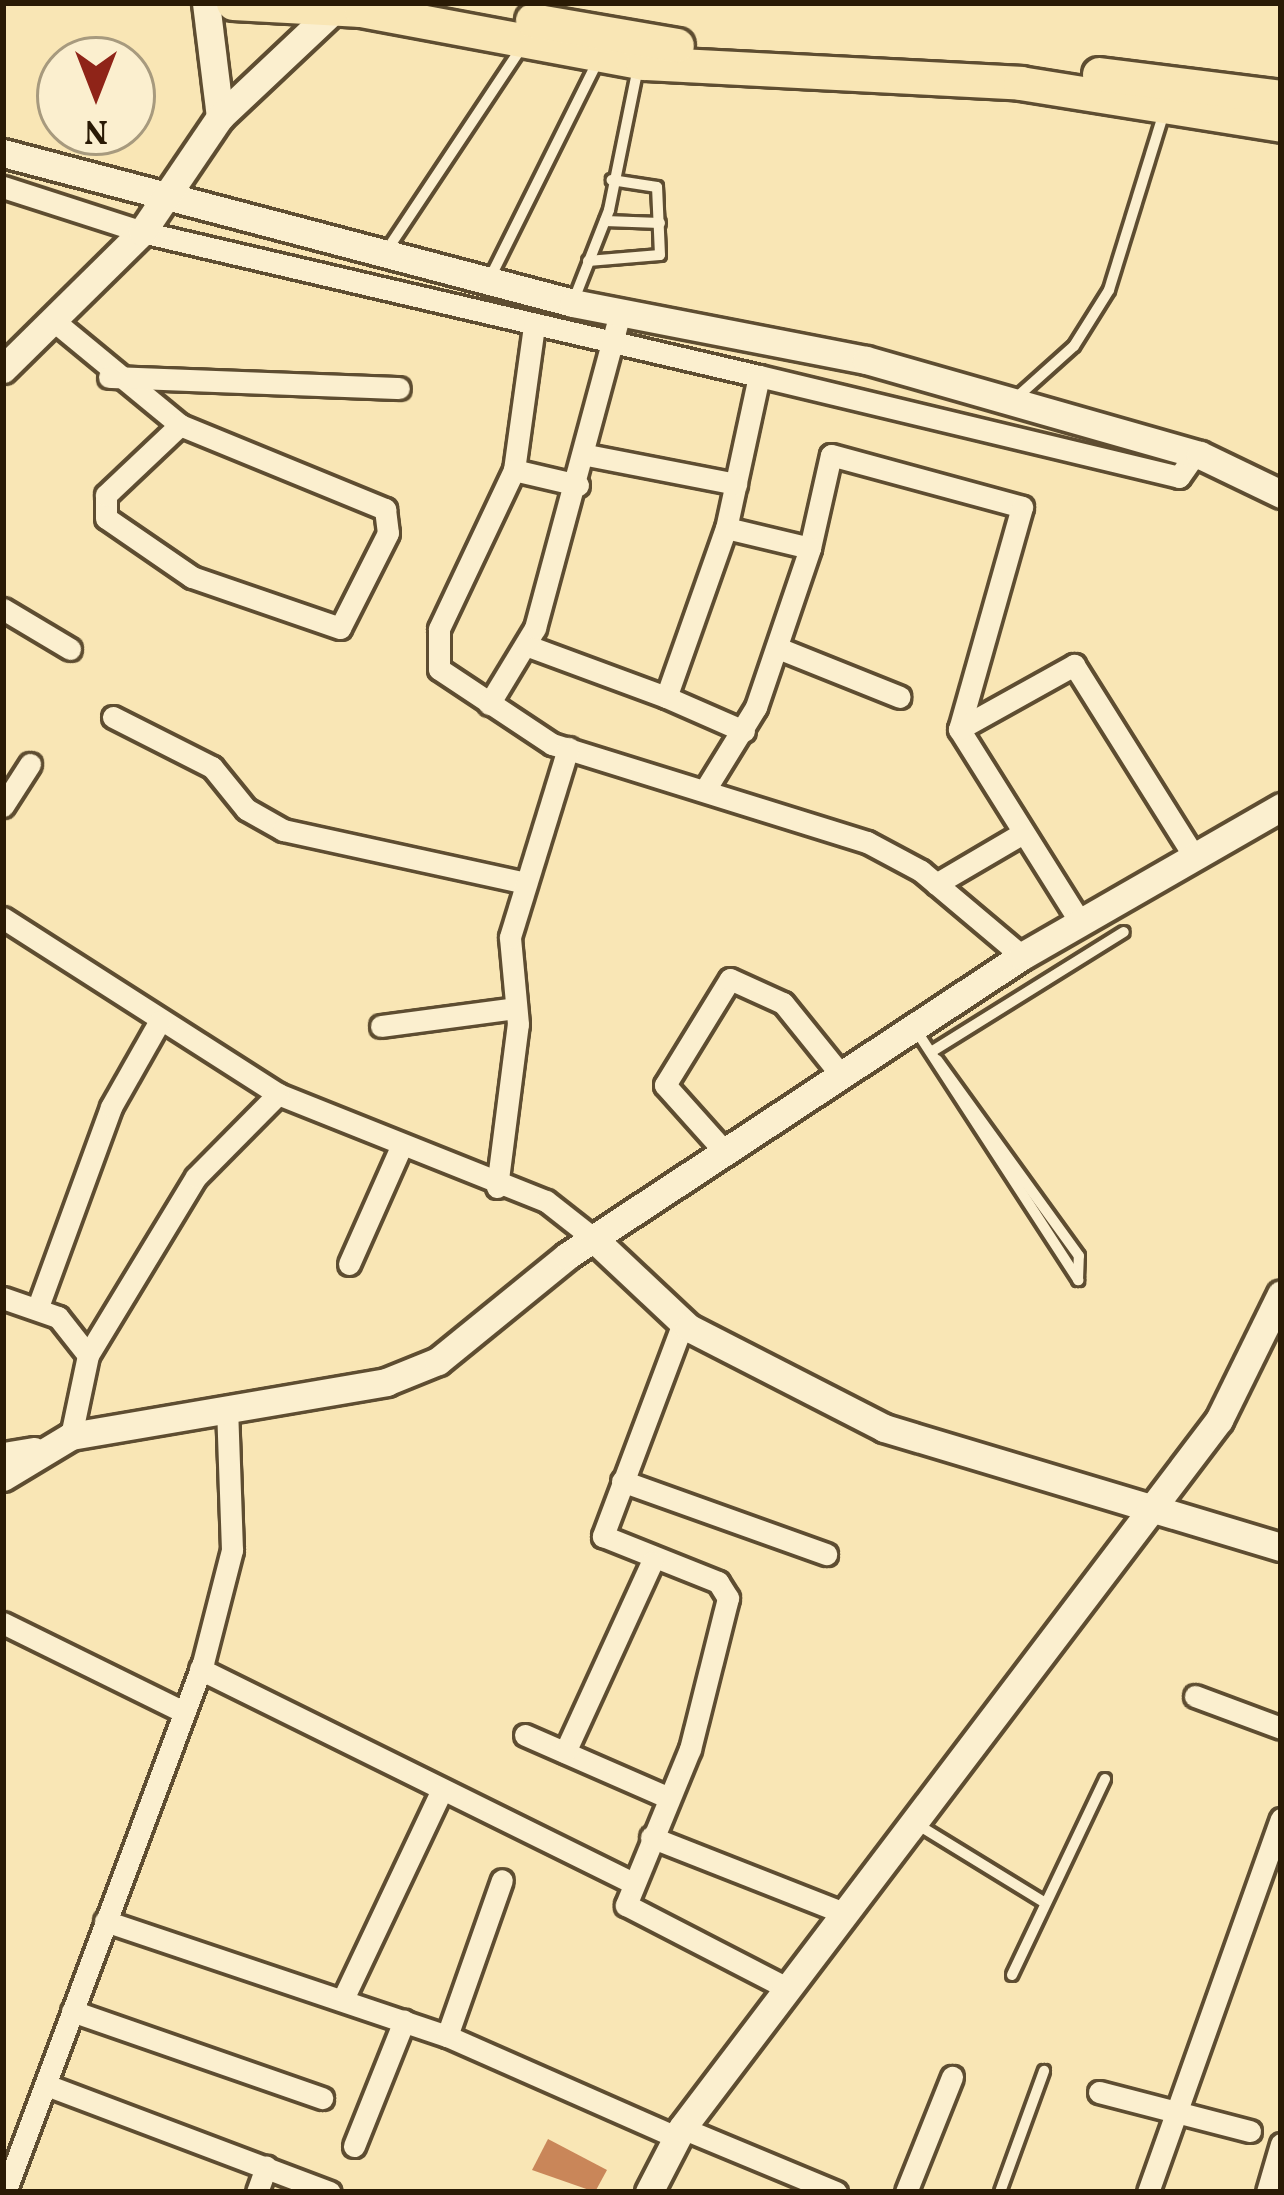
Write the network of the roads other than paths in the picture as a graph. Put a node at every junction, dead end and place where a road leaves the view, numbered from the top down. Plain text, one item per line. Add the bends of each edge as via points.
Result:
1 (206, 3) edge
2 (233, 3) edge
3 (338, 8) edge
4 (437, 8) edge
5 (526, 40) junction
6 (642, 52) junction
7 (600, 57) junction
8 (1168, 96) junction
9 (1280, 111) edge
10 (220, 117) junction
11 (3, 153) edge
12 (612, 180) junction
13 (3, 187) edge
14 (154, 216) junction
15 (605, 221) junction
16 (660, 223) junction
17 (383, 256) junction
18 (588, 261) junction
19 (488, 282) junction
20 (573, 303) junction
21 (54, 321) junction
22 (534, 325) junction
23 (615, 330) junction
24 (3, 369) edge
25 (109, 376) junction
26 (759, 376) junction
27 (398, 388) dead end
28 (1010, 404) junction
29 (180, 424) junction
30 (587, 455) junction
31 (1191, 464) junction
32 (514, 470) junction
33 (736, 484) junction
34 (578, 485) junction
35 (1281, 494) edge
36 (726, 527) junction
37 (810, 548) junction
38 (3, 609) edge
39 (528, 646) junction
40 (778, 648) junction
41 (70, 649) dead end
42 (666, 697) junction
43 (900, 697) dead end
44 (490, 704) junction
45 (113, 717) dead end
46 (959, 729) junction
47 (744, 731) junction
48 (568, 748) junction
49 (31, 764) dead end
50 (708, 785) junction
51 (3, 806) edge
52 (1281, 807) edge
53 (1023, 833) junction
54 (1193, 856) junction
55 (521, 882) junction
56 (936, 884) junction
57 (3, 918) edge
58 (1080, 922) junction
59 (1124, 932) dead end
60 (1022, 956) junction
61 (516, 1008) junction
62 (159, 1022) junction
63 (381, 1026) dead end
64 (914, 1028) junction
65 (934, 1056) junction
66 (841, 1076) junction
67 (278, 1094) junction
68 (399, 1151) junction
69 (725, 1152) junction
70 (497, 1186) junction
71 (593, 1238) junction
72 (349, 1264) dead end
73 (1281, 1294) edge
74 (3, 1298) edge
75 (39, 1304) junction
76 (683, 1323) junction
77 (88, 1355) junction
78 (226, 1407) junction
79 (71, 1436) junction
80 (35, 1448) junction
81 (3, 1453) edge
82 (3, 1477) edge
83 (622, 1481) junction
84 (1151, 1507) junction
85 (1281, 1547) edge
86 (826, 1554) dead end
87 (652, 1562) junction
88 (3, 1623) edge
89 (200, 1670) junction
90 (1195, 1696) dead end
91 (184, 1712) junction
92 (1281, 1728) edge
93 (525, 1735) dead end
94 (565, 1752) junction
95 (1105, 1779) dead end
96 (441, 1792) junction
97 (669, 1798) junction
98 (1281, 1819) edge
99 (912, 1822) junction
100 (651, 1837) junction
101 (502, 1880) dead end
102 (632, 1882) junction
103 (1044, 1902) junction
104 (844, 1912) junction
105 (105, 1921) junction
106 (1012, 1975) dead end
107 (788, 1988) junction
108 (343, 1999) junction
109 (72, 2011) junction
110 (404, 2021) junction
111 (447, 2036) junction
112 (1044, 2071) dead end
113 (952, 2078) dead end
114 (49, 2086) junction
115 (1099, 2092) dead end
116 (322, 2098) dead end
117 (1178, 2113) junction
118 (1250, 2131) dead end
119 (679, 2133) junction
120 (1281, 2144) edge
121 (354, 2146) dead end
122 (266, 2167) junction
123 (1153, 2191) edge
124 (5, 2192) edge
125 (257, 2192) edge
126 (330, 2192) edge
127 (649, 2192) edge
128 (836, 2192) edge
129 (906, 2192) edge
130 (1000, 2192) edge
131 (1267, 2192) edge

1 - 10 street
2 - 3 main road
3 - 4 main road
3 - 10 street
4 - 5 main road
4 - 6 main road
5 - 7 main road
5 - 17 lane
6 - 7 main road
6 - 8 main road via 1021,73
6 - 12 lane
7 - 19 lane
8 - 9 main road
8 - 28 lane via 1095,318
10 - 14 street
11 - 14 street
12 - 15 lane
12 - 16 lane via 657,187
13 - 14 street
14 - 17 street
14 - 21 street
14 - 22 street
15 - 16 lane
15 - 18 lane
16 - 18 lane via 655,261
17 - 19 street
18 - 20 lane
19 - 20 street
20 - 23 street
21 - 24 street
21 - 25 street
22 - 23 street
22 - 32 street
23 - 26 street
23 - 28 street via 737,329
23 - 30 street
25 - 27 street
25 - 29 street
26 - 31 street
26 - 33 street
28 - 31 street
29 - 29 street via 385,509 388,533 340,628 192,577 106,518 106,495
30 - 33 street
30 - 34 street
31 - 35 street
32 - 34 street
32 - 44 street via 432,652
33 - 36 street
34 - 39 street
36 - 37 street
36 - 42 street
37 - 40 street
37 - 46 street via 831,455 1022,507
38 - 41 street
39 - 42 street
39 - 44 street
40 - 43 street
40 - 47 street
42 - 47 street
44 - 48 street
45 - 55 street via 212,767 246,809 283,830
46 - 53 street
46 - 54 street via 1073,665
47 - 50 street
48 - 50 street
48 - 55 street
49 - 51 street
50 - 56 street via 867,842
52 - 54 street
53 - 56 street
53 - 58 street
54 - 58 street
55 - 61 street via 510,937
56 - 60 street
57 - 62 street
58 - 60 street
59 - 65 lane
60 - 64 street
61 - 63 street
61 - 70 street
62 - 67 street
62 - 75 street via 111,1107
64 - 65 lane
64 - 66 street
65 - 65 lane via 1078,1256 1078,1280 1063,1272
66 - 69 street
66 - 69 street via 784,1003 730,980 665,1085
67 - 68 street
67 - 77 street via 196,1178
68 - 70 street
68 - 72 street
69 - 71 street
70 - 71 street via 545,1201
71 - 76 street
71 - 78 street via 438,1361 386,1382
73 - 84 street via 1219,1420
74 - 75 street
75 - 77 street
76 - 83 street
76 - 84 street via 884,1428
77 - 79 street
78 - 79 street
78 - 89 street via 232,1550
79 - 80 street
80 - 81 street
80 - 82 street
83 - 86 street
83 - 87 street via 604,1540
84 - 85 street
84 - 99 street
87 - 94 street
87 - 97 street via 729,1592
88 - 91 street
89 - 91 street
89 - 96 street
90 - 92 street
91 - 105 street
93 - 94 street
94 - 97 street
95 - 103 lane
96 - 102 street
96 - 108 street
97 - 100 street
98 - 117 street
99 - 103 lane
99 - 104 street
100 - 102 street
100 - 104 street
101 - 111 street
102 - 107 street via 630,1909
103 - 106 lane
104 - 107 street
105 - 108 street
105 - 109 street
107 - 119 street
108 - 110 street
109 - 114 street
109 - 116 street
110 - 111 street
110 - 121 street
111 - 119 street
112 - 130 lane
113 - 129 street
114 - 122 street
114 - 124 street
115 - 117 street
117 - 118 street
117 - 123 street
119 - 127 street
119 - 128 street
120 - 131 street
122 - 125 street
122 - 126 street

